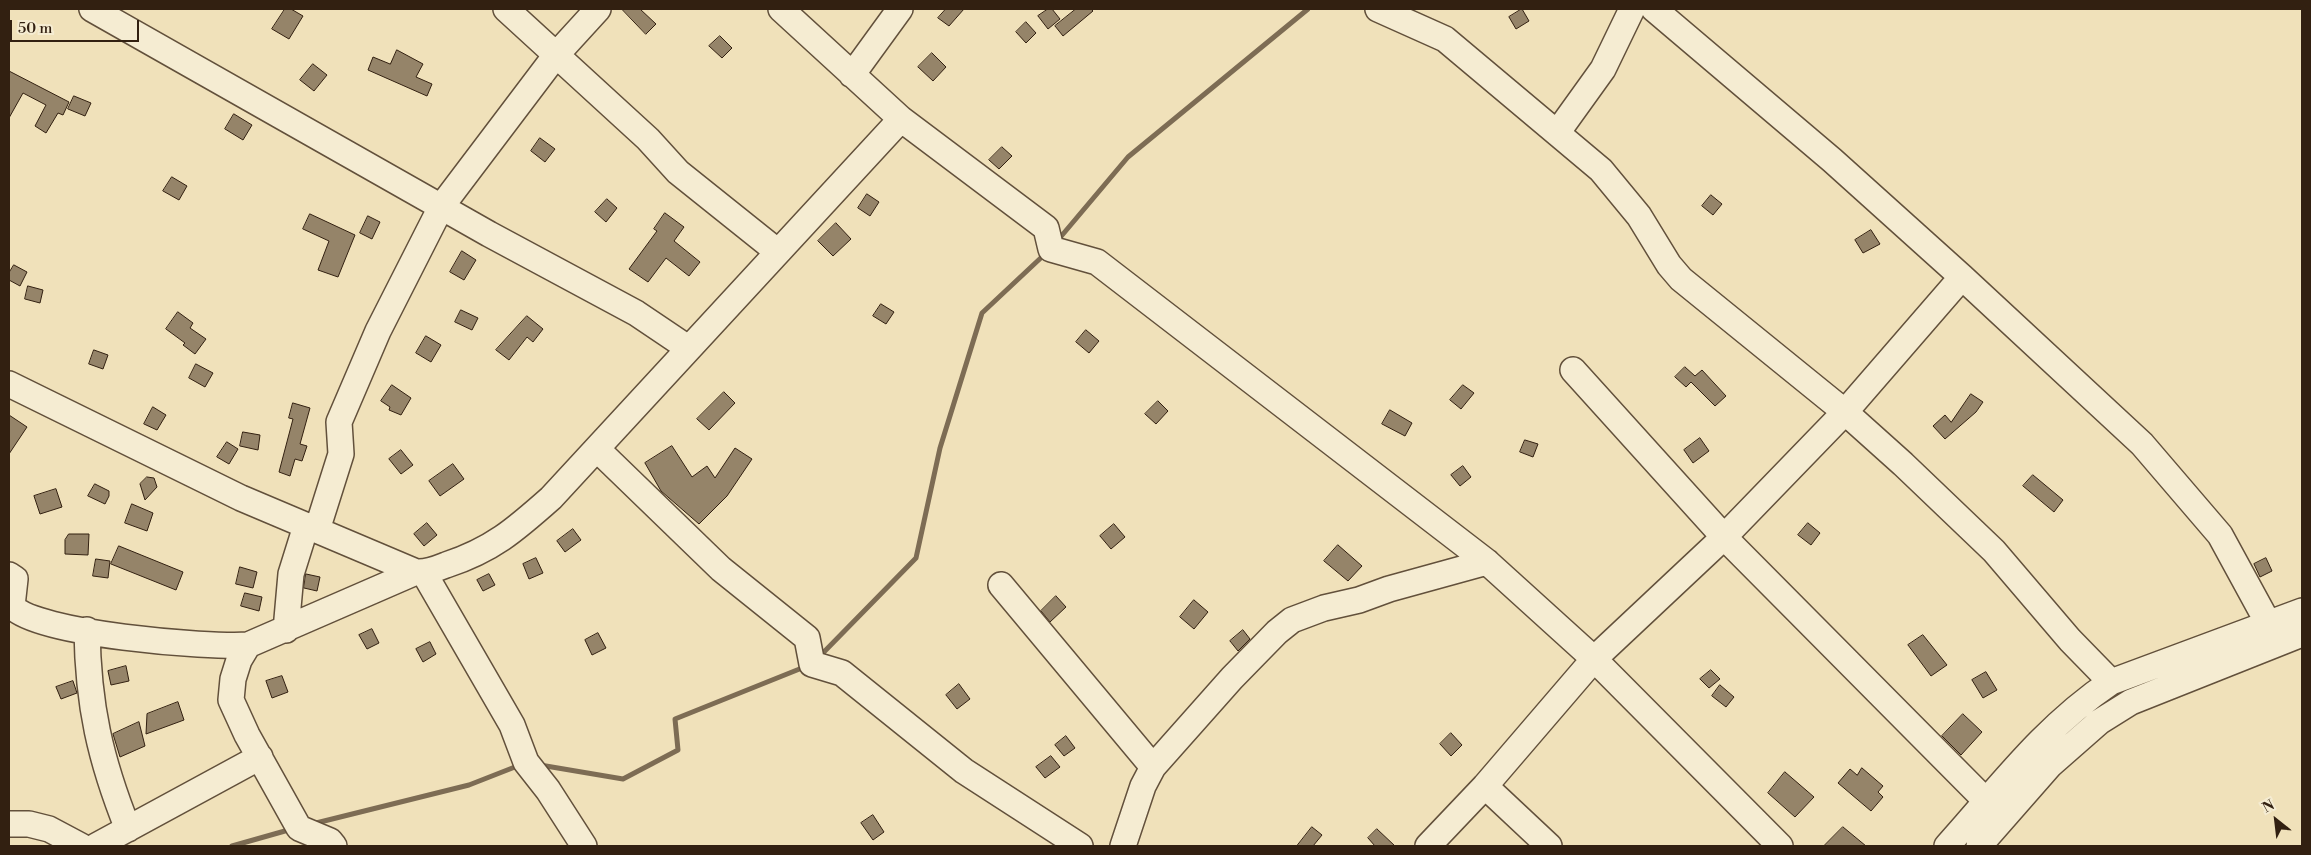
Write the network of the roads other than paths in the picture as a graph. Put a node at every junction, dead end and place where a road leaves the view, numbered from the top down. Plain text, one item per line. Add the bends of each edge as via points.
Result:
1 (92, 9) edge
2 (506, 9) edge
3 (598, 9) edge
4 (781, 9) edge
5 (900, 9) edge
6 (1378, 9) edge
7 (1632, 9) edge
8 (1654, 9) edge
9 (556, 55) junction
10 (852, 75) junction
11 (901, 119) junction
12 (1557, 133) junction
13 (441, 207) junction
14 (778, 252) junction
15 (1962, 277) junction
16 (688, 348) junction
17 (1573, 370) dead end
18 (9, 384) edge
19 (1845, 412) junction
20 (597, 449) junction
21 (311, 528) junction
22 (1724, 537) junction
23 (1487, 562) junction
24 (420, 572) junction
25 (9, 575) edge
26 (1001, 585) dead end
27 (2302, 611) edge
28 (2268, 623) junction
29 (87, 630) junction
30 (286, 630) junction
31 (2302, 634) edge
32 (248, 646) junction
33 (1594, 659) junction
34 (2111, 682) junction
35 (260, 757) junction
36 (1153, 767) junction
37 (1485, 786) junction
38 (1995, 810) junction
39 (9, 824) edge
40 (128, 829) junction
41 (81, 846) edge
42 (96, 846) edge
43 (334, 846) edge
44 (584, 846) edge
45 (1080, 846) edge
46 (1123, 846) edge
47 (1428, 846) edge
48 (1550, 846) edge
49 (1780, 846) edge
50 (1948, 846) edge
51 (1979, 846) edge

1 - 13 street
2 - 9 street
3 - 9 street
4 - 10 street
5 - 10 street
6 - 12 street via 1445,39
7 - 12 street via 1603,69
8 - 15 street via 1832,160
9 - 13 street
9 - 14 street via 648,139 678,172
10 - 11 street
11 - 14 street
11 - 23 street via 1046,228 1051,249 1097,262
12 - 19 street via 1601,170 1639,216 1681,279
13 - 16 street via 636,313
13 - 21 street via 378,331 338,422 341,454
14 - 16 street
15 - 19 street
15 - 28 street via 2142,444 2192,500 2220,535
16 - 20 street
17 - 22 street
18 - 21 street via 241,498
19 - 22 street
19 - 34 street via 1994,552
20 - 24 street via 507,537 469,558
20 - 45 street via 721,569 807,638 812,664 842,673 964,772
21 - 24 street
21 - 30 street via 296,550
22 - 33 street
22 - 38 street
23 - 33 street
23 - 36 street via 1292,620 1232,678
24 - 30 street
24 - 44 street via 512,725 526,762
25 - 29 street via 15,579 12,602 16,610 43,623
26 - 36 street
27 - 28 street
28 - 34 street
29 - 32 street via 163,643
29 - 40 street via 87,670 95,730 110,785
30 - 32 street
31 - 38 street via 2123,707 2074,742 2050,766
32 - 35 street via 232,679 231,700
33 - 37 street
33 - 49 street
34 - 38 street via 2086,698 2030,750
35 - 40 street
35 - 43 street via 299,828 330,841
36 - 46 street via 1143,786
37 - 47 street
37 - 48 street
38 - 50 street
38 - 51 street
39 - 41 street via 29,824 48,829
40 - 42 street

